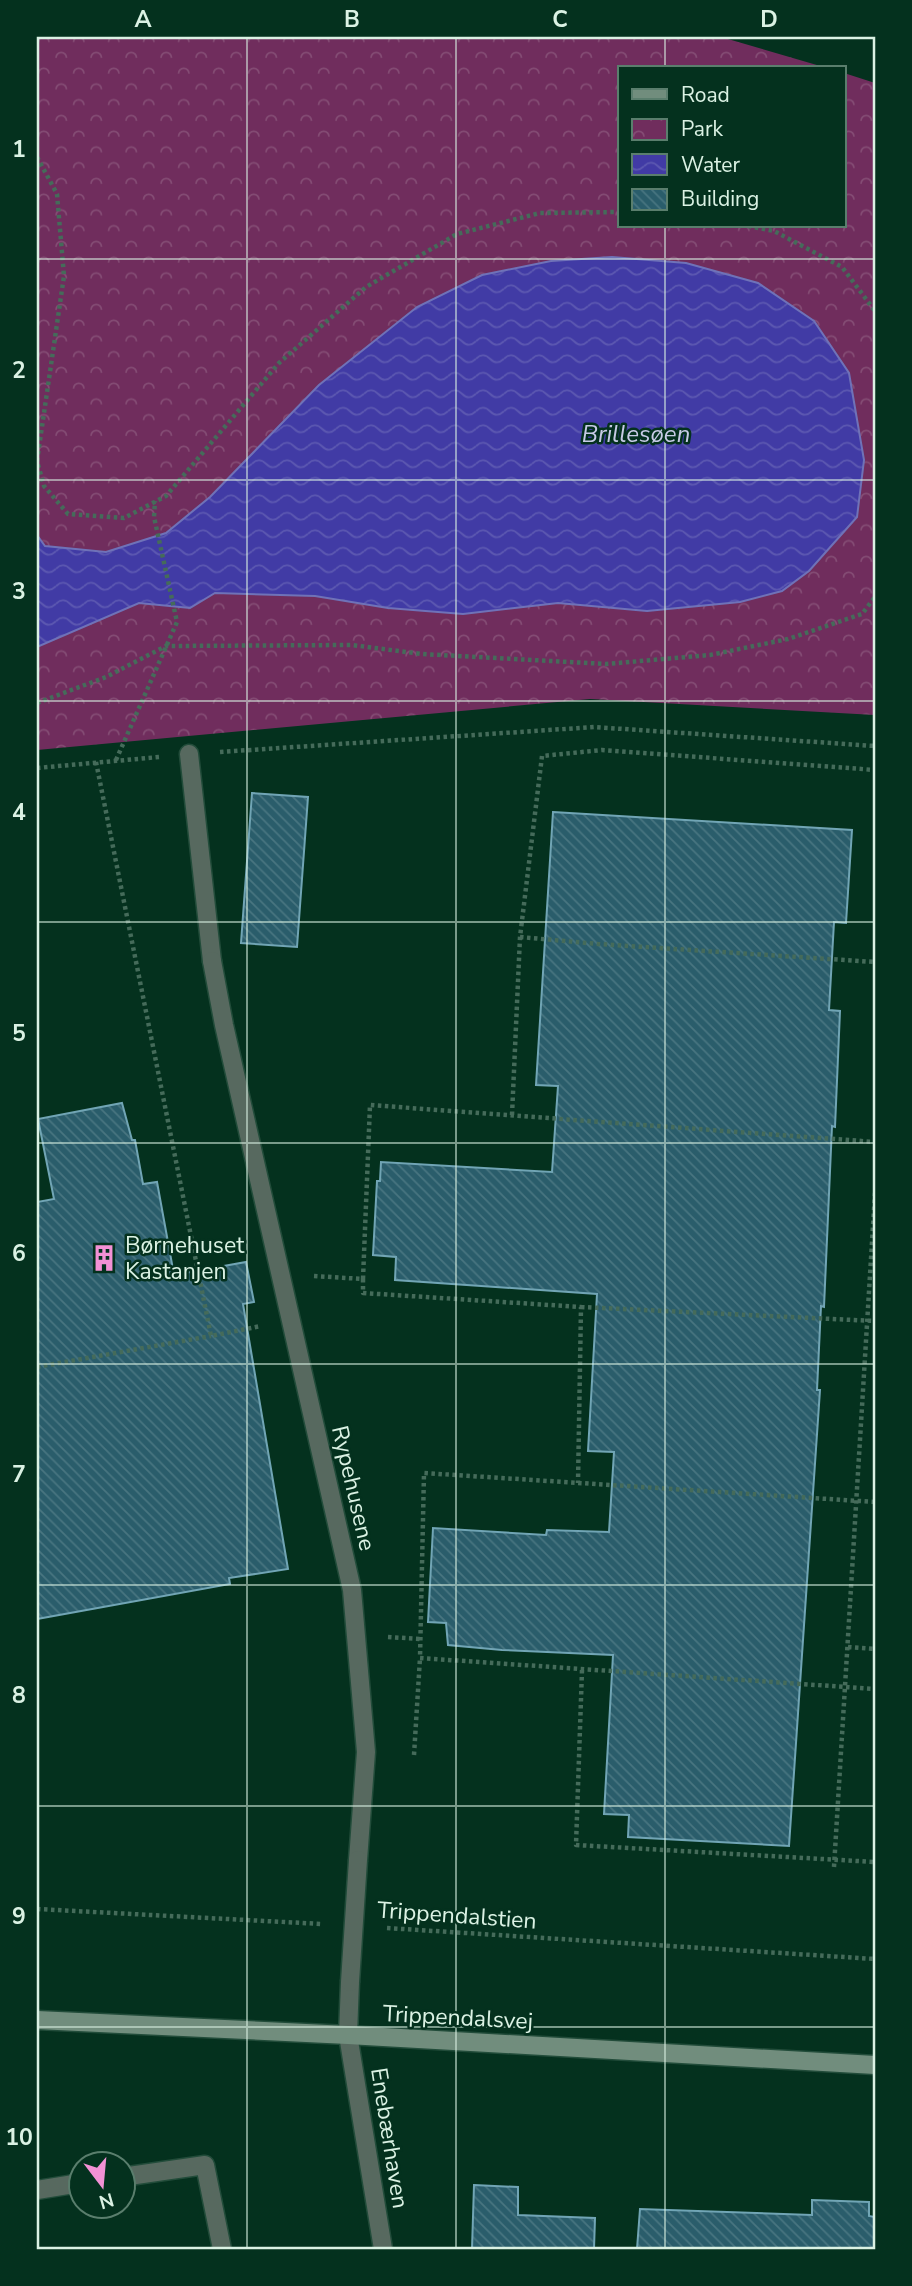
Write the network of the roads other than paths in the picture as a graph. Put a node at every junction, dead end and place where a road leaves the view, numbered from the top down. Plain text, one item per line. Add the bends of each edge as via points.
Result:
1 (189, 754) road end
2 (37, 2020) edge
3 (348, 2035) junction
4 (875, 2066) edge
5 (136, 2175) edge
6 (66, 2185) edge
7 (37, 2190) edge
8 (222, 2249) edge
9 (383, 2249) edge

1 - 3 street, Rypehusene, bridge via 212,961 224,1025 352,1590 366,1752
2 - 3 street, Trippendalsvej
3 - 4 street, Trippendalsvej
3 - 9 street, Enebærhaven
5 - 8 street via 205,2165
6 - 7 street

